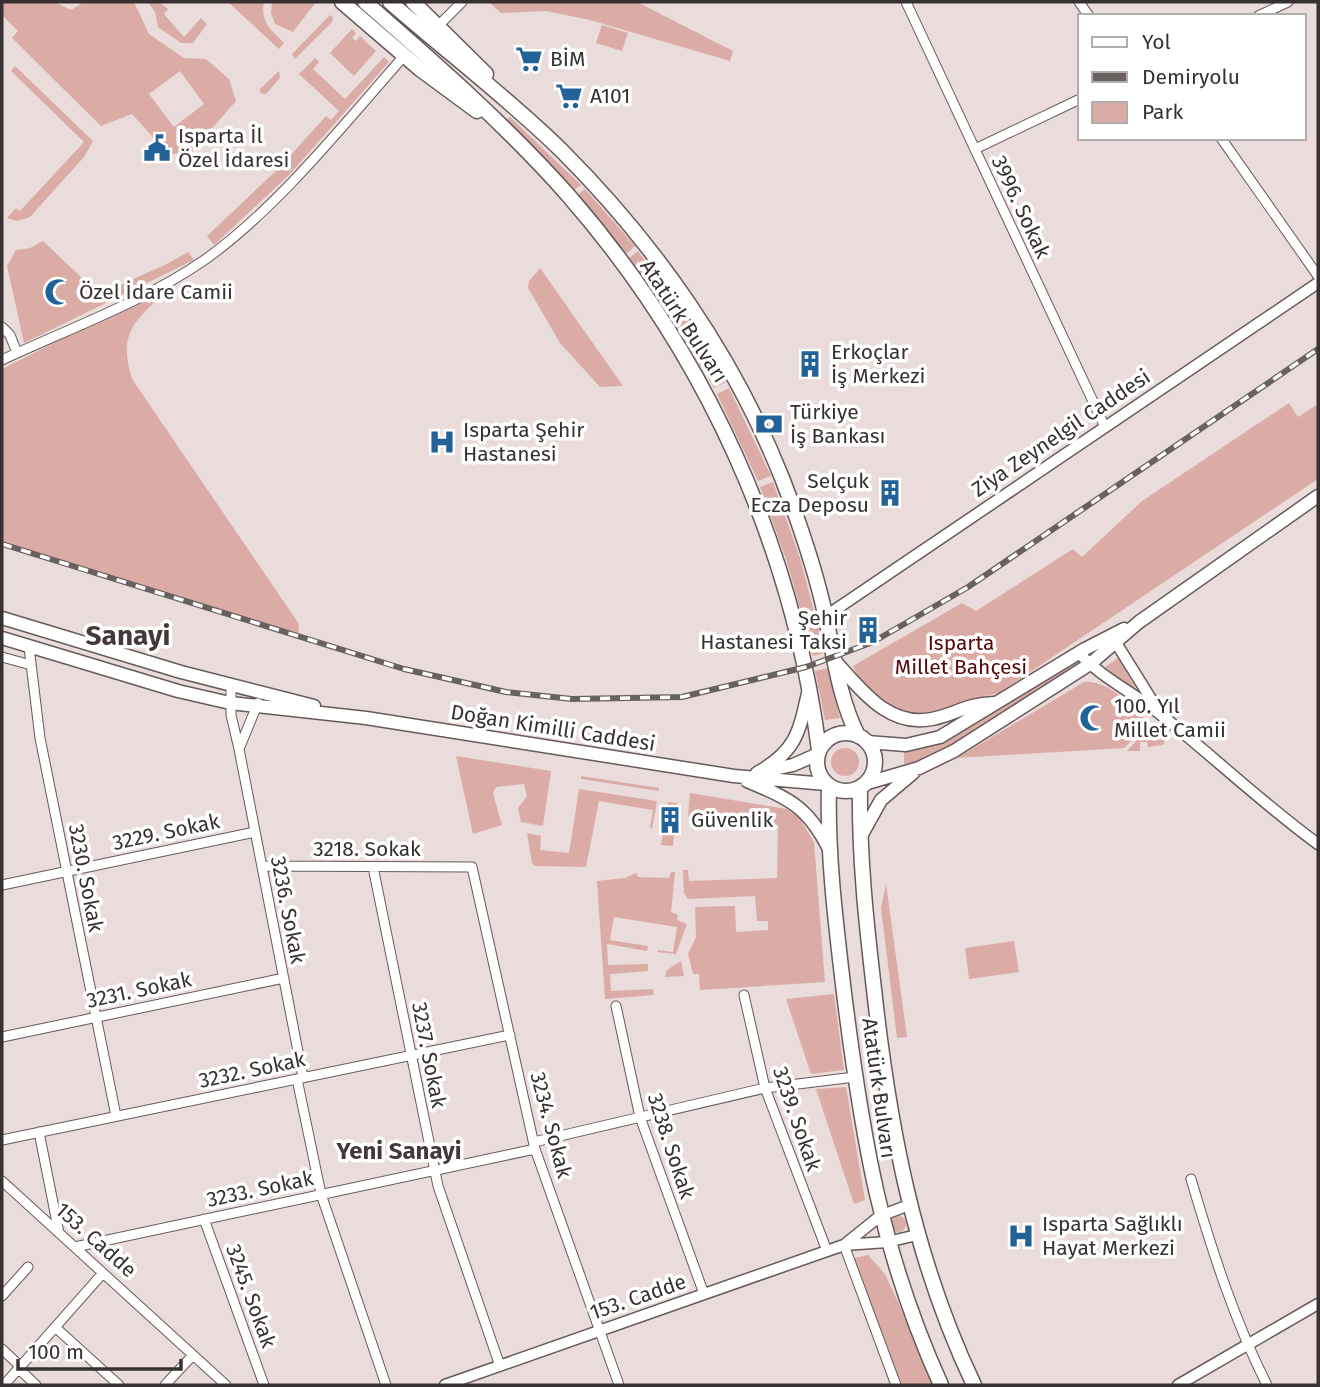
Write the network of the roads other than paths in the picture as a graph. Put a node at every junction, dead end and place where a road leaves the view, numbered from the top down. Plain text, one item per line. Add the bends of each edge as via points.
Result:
1 (342, 2) edge
2 (365, 2) edge
3 (390, 2) edge
4 (413, 2) edge
5 (462, 2) edge
6 (1288, 2) edge
7 (910, 3) edge
8 (1262, 14) edge
9 (439, 25) junction
10 (404, 56) junction
11 (1078, 100) edge
12 (509, 102) junction
13 (503, 129) junction
14 (1222, 140) edge
15 (975, 149) junction
16 (1318, 276) edge
17 (1318, 283) edge
18 (2, 327) edge
19 (17, 353) junction
20 (2, 360) edge
21 (1105, 427) junction
22 (1318, 496) edge
23 (825, 615) junction
24 (2, 618) edge
25 (2, 638) edge
26 (1114, 639) junction
27 (29, 646) junction
28 (1079, 653) junction
29 (2, 657) edge
30 (835, 662) junction
31 (1090, 664) junction
32 (31, 665) junction
33 (231, 686) junction
34 (810, 686) junction
35 (263, 694) junction
36 (230, 703) junction
37 (998, 703) junction
38 (256, 706) junction
39 (1161, 715) junction
40 (366, 718) junction
41 (862, 739) junction
42 (239, 749) junction
43 (818, 752) junction
44 (919, 768) junction
45 (757, 773) junction
46 (734, 776) junction
47 (828, 785) junction
48 (862, 786) junction
49 (255, 832) junction
50 (859, 839) junction
51 (1318, 844) edge
52 (830, 851) junction
53 (262, 866) junction
54 (373, 867) junction
55 (472, 867) joint
56 (67, 871) junction
57 (2, 885) edge
58 (284, 978) junction
59 (744, 995) dead end
60 (616, 1006) dead end
61 (96, 1017) junction
62 (510, 1035) junction
63 (2, 1037) edge
64 (411, 1055) junction
65 (855, 1077) junction
66 (300, 1078) junction
67 (765, 1088) junction
68 (116, 1116) junction
69 (640, 1117) junction
70 (39, 1132) junction
71 (2, 1140) edge
72 (534, 1145) junction
73 (435, 1170) junction
74 (1191, 1179) dead end
75 (2, 1181) edge
76 (321, 1194) junction
77 (909, 1205) junction
78 (880, 1216) junction
79 (204, 1219) junction
80 (59, 1233) junction
81 (917, 1235) junction
82 (887, 1242) junction
83 (844, 1245) junction
84 (75, 1247) junction
85 (827, 1251) junction
86 (28, 1267) dead end
87 (103, 1273) junction
88 (705, 1294) junction
89 (2, 1296) edge
90 (1318, 1304) edge
91 (55, 1327) junction
92 (600, 1331) junction
93 (1248, 1347) junction
94 (2, 1349) edge
95 (193, 1355) junction
96 (500, 1366) junction
97 (20, 1368) junction
98 (5, 1385) edge
99 (36, 1385) edge
100 (119, 1385) edge
101 (165, 1385) edge
102 (226, 1385) edge
103 (264, 1385) edge
104 (386, 1385) edge
105 (445, 1385) edge
106 (619, 1385) edge
107 (894, 1385) edge
108 (941, 1385) edge
109 (974, 1385) edge
110 (1178, 1385) edge
111 (1267, 1385) edge

1 - 10 main road
2 - 13 main road, Atatürk Bulvarı
3 - 12 main road, Atatürk Bulvarı
4 - 9 main road
5 - 9 street
6 - 8 street
7 - 15 street, 3996. Sokak
9 - 12 main road
10 - 13 main road
10 - 19 street via 293,180 209,256 166,282
11 - 15 street
12 - 23 main road, Atatürk Bulvarı via 627,222 707,332 781,475
13 - 34 main road, Atatürk Bulvarı via 609,245 708,394 773,547
14 - 16 street
15 - 21 street, 3996. Sokak
17 - 21 street, Ziya Zeynelgil Caddesi
18 - 19 street
19 - 20 street
21 - 23 street, Ziya Zeynelgil Caddesi
22 - 26 main road
23 - 30 main road, Atatürk Bulvarı
24 - 33 main road, Doğan Kimilli Caddesi
25 - 27 main road, Doğan Kimilli Caddesi
26 - 28 main road
26 - 31 main road
26 - 39 street
27 - 32 street, 3230. Sokak
27 - 36 main road, Doğan Kimilli Caddesi
28 - 31 street
28 - 37 main road
29 - 32 street
30 - 37 main road via 873,704 897,715 928,720 968,705
30 - 41 main road, Atatürk Bulvarı via 846,707
31 - 39 street
31 - 44 main road via 954,751
32 - 56 street, 3230. Sokak via 36,718
33 - 35 main road, Doğan Kimilli Caddesi
33 - 36 street, 3236. Sokak
34 - 43 main road, Atatürk Bulvarı
34 - 45 main road via 794,742 781,758
35 - 38 street
35 - 40 main road, Doğan Kimilli Caddesi
36 - 38 main road, Doğan Kimilli Caddesi
36 - 42 street, 3236. Sokak
37 - 41 main road via 930,741 893,746
38 - 40 main road, Doğan Kimilli Caddesi
38 - 42 street
39 - 51 street
40 - 46 main road, Doğan Kimilli Caddesi
41 - 43 main road via 837,734
41 - 48 main road via 874,762 871,776
42 - 49 street, 3236. Sokak
43 - 45 main road, Doğan Kimilli Caddesi via 790,766
43 - 47 main road via 819,774
44 - 48 main road
44 - 50 main road via 881,800
45 - 46 main road, Doğan Kimilli Caddesi
46 - 47 main road, Doğan Kimilli Caddesi
46 - 52 main road via 797,804 814,822
47 - 48 main road via 841,791
47 - 52 main road, Atatürk Bulvarı
48 - 50 main road, Atatürk Bulvarı
49 - 53 street, 3236. Sokak
49 - 56 street, 3229. Sokak
50 - 77 main road, Atatürk Bulvarı via 882,1061
52 - 65 main road, Atatürk Bulvarı
53 - 54 street, 3218. Sokak
53 - 58 street, 3236. Sokak
54 - 55 street, 3218. Sokak
54 - 64 street, 3237. Sokak
55 - 62 street, 3234. Sokak
56 - 57 street, 3229. Sokak
56 - 61 street, 3230. Sokak
58 - 61 street, 3231. Sokak
58 - 66 street, 3236. Sokak
59 - 67 street, 3239. Sokak
60 - 69 street, 3238. Sokak
61 - 63 street, 3231. Sokak
61 - 68 street, 3230. Sokak
62 - 64 street, 3232. Sokak
62 - 72 street, 3234. Sokak
64 - 66 street, 3232. Sokak
64 - 73 street, 3237. Sokak
65 - 67 street, 3233. Sokak
65 - 78 main road, Atatürk Bulvarı
66 - 68 street, 3232. Sokak
66 - 76 street, 3236. Sokak
67 - 69 street, 3233. Sokak
67 - 85 street, 3239. Sokak
68 - 70 street, 3232. Sokak
69 - 72 street, 3233. Sokak
69 - 88 street, 3238. Sokak
70 - 71 street, 3232. Sokak
70 - 80 street
72 - 73 street, 3233. Sokak
72 - 92 street, 3234. Sokak
73 - 76 street, 3233. Sokak
73 - 96 street, 3237. Sokak
74 - 93 street
75 - 80 street, 153. Cadde
76 - 79 street, 3233. Sokak
76 - 104 street, 3236. Sokak
77 - 78 street
77 - 81 main road, Atatürk Bulvarı
78 - 82 main road, Atatürk Bulvarı
78 - 83 street
79 - 84 street, 3233. Sokak
79 - 103 street, 3245. Sokak
80 - 84 street, 153. Cadde
81 - 82 street
81 - 109 main road, Atatürk Bulvarı via 940,1306
82 - 83 street
82 - 108 main road, Atatürk Bulvarı
83 - 85 street, 153. Cadde
83 - 107 street
84 - 87 street, 153. Cadde
85 - 88 street, 153. Cadde
86 - 89 street
87 - 91 street
87 - 95 street, 153. Cadde
88 - 92 street, 153. Cadde
90 - 93 street
91 - 97 street
91 - 100 street
92 - 96 street, 153. Cadde
92 - 106 street, 3234. Sokak
93 - 110 street
93 - 111 street
94 - 97 street
95 - 101 street
95 - 102 street, 153. Cadde
96 - 105 street, 153. Cadde
97 - 98 street
97 - 99 street

